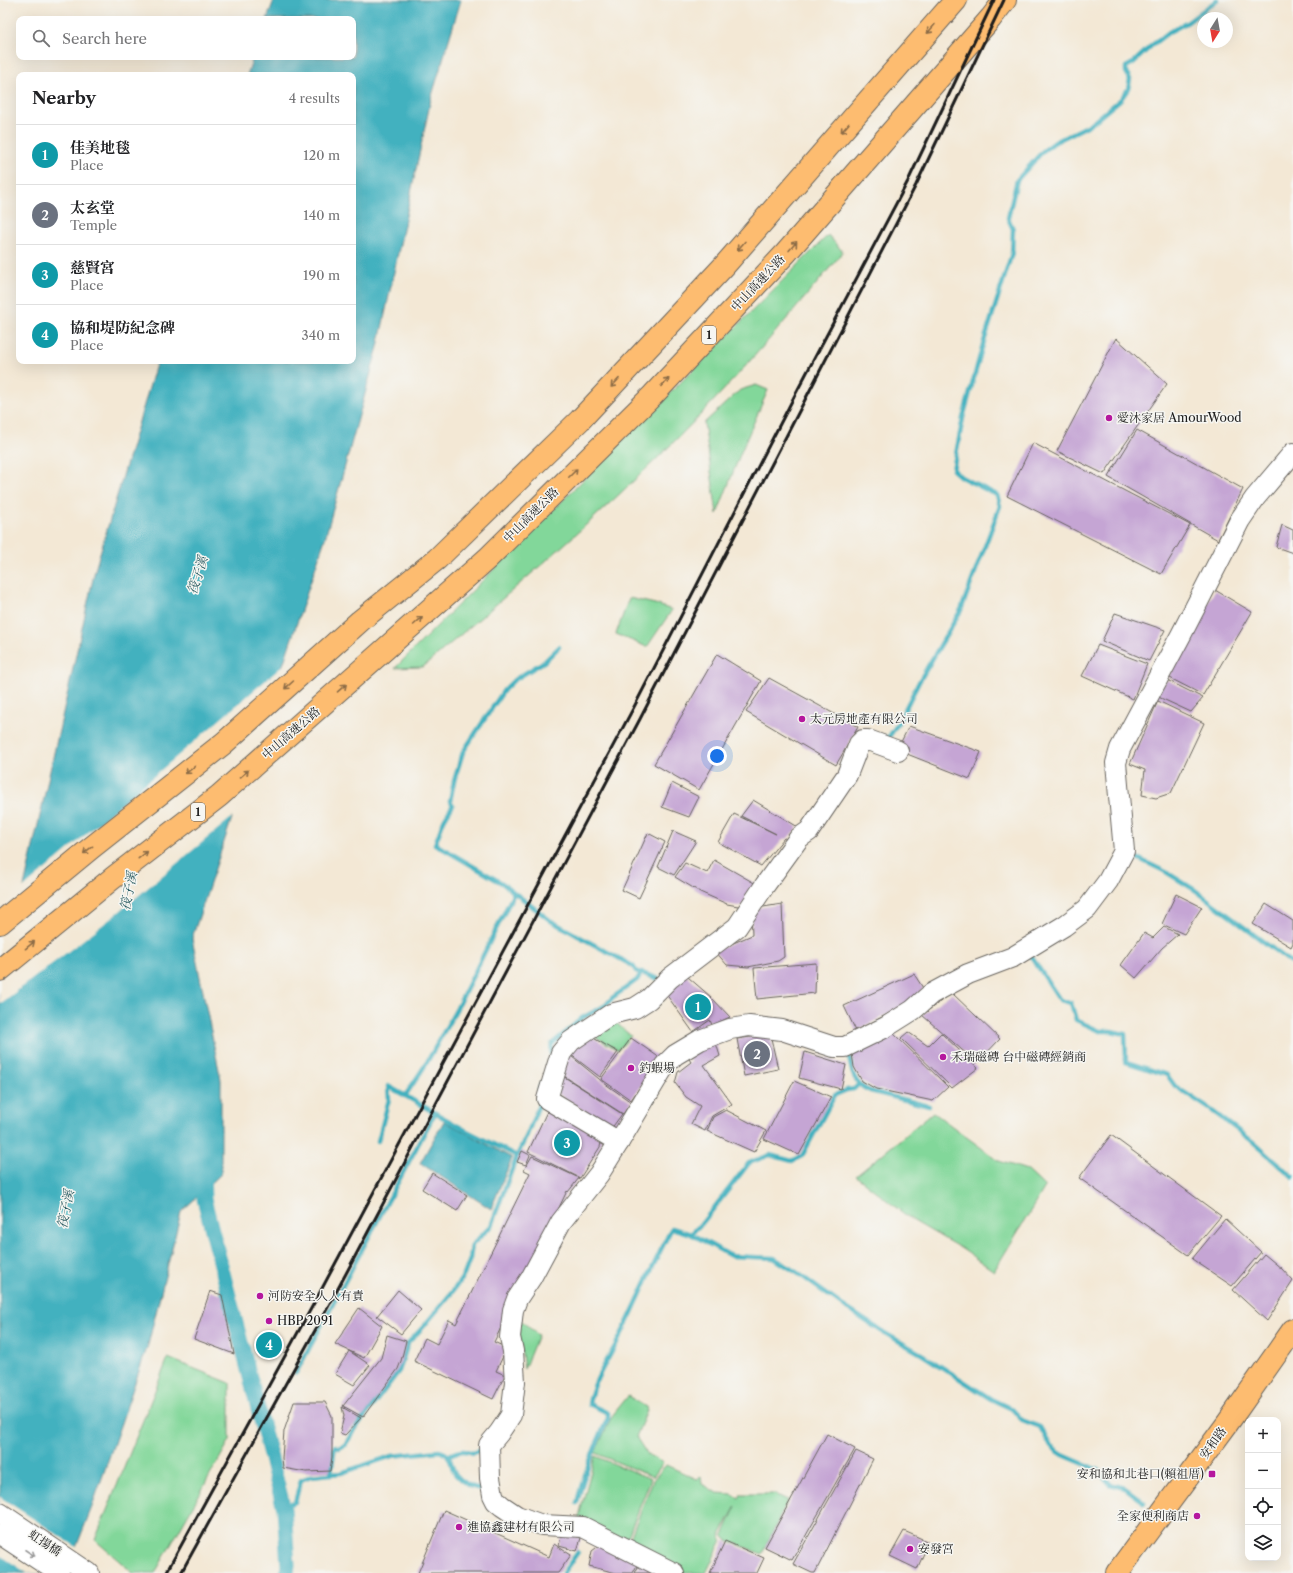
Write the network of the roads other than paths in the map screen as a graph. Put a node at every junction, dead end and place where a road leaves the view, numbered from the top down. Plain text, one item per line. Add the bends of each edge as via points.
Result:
1 (956, 0) edge
2 (1005, 0) edge
3 (1293, 453) edge
4 (898, 751) dead end
5 (0, 923) edge
6 (0, 970) edge
7 (619, 1142) junction
8 (1293, 1330) edge
9 (0, 1513) edge
10 (0, 1534) edge
11 (59, 1573) edge
12 (89, 1573) edge
13 (674, 1573) edge
14 (1117, 1573) edge

1 -> 5 main road via 724,266 580,420 438,559 360,622 224,743
6 -> 2 main road, 中山高速公路 / 1 via 219,796 488,558 652,395 791,248
3 - 7 street via 1240,520 1120,750 1116,763 1124,851 1108,881 1087,909 1013,957 931,994 913,1010 886,1027 845,1047 834,1047 782,1030 749,1026 730,1029 700,1040 675,1055 665,1065
4 - 7 street via 874,741 864,740 859,744 847,774 737,928 670,978 649,999 635,1008 611,1014 565,1047 547,1099
7 - 13 street via 599,1174 562,1222 517,1299 510,1338 515,1382 511,1415 489,1445 490,1478 496,1501 517,1516 542,1525 583,1527
8 - 14 main road, 安和路
9 - 12 street, 虹揚橋
10 -> 11 street, 虹揚橋

